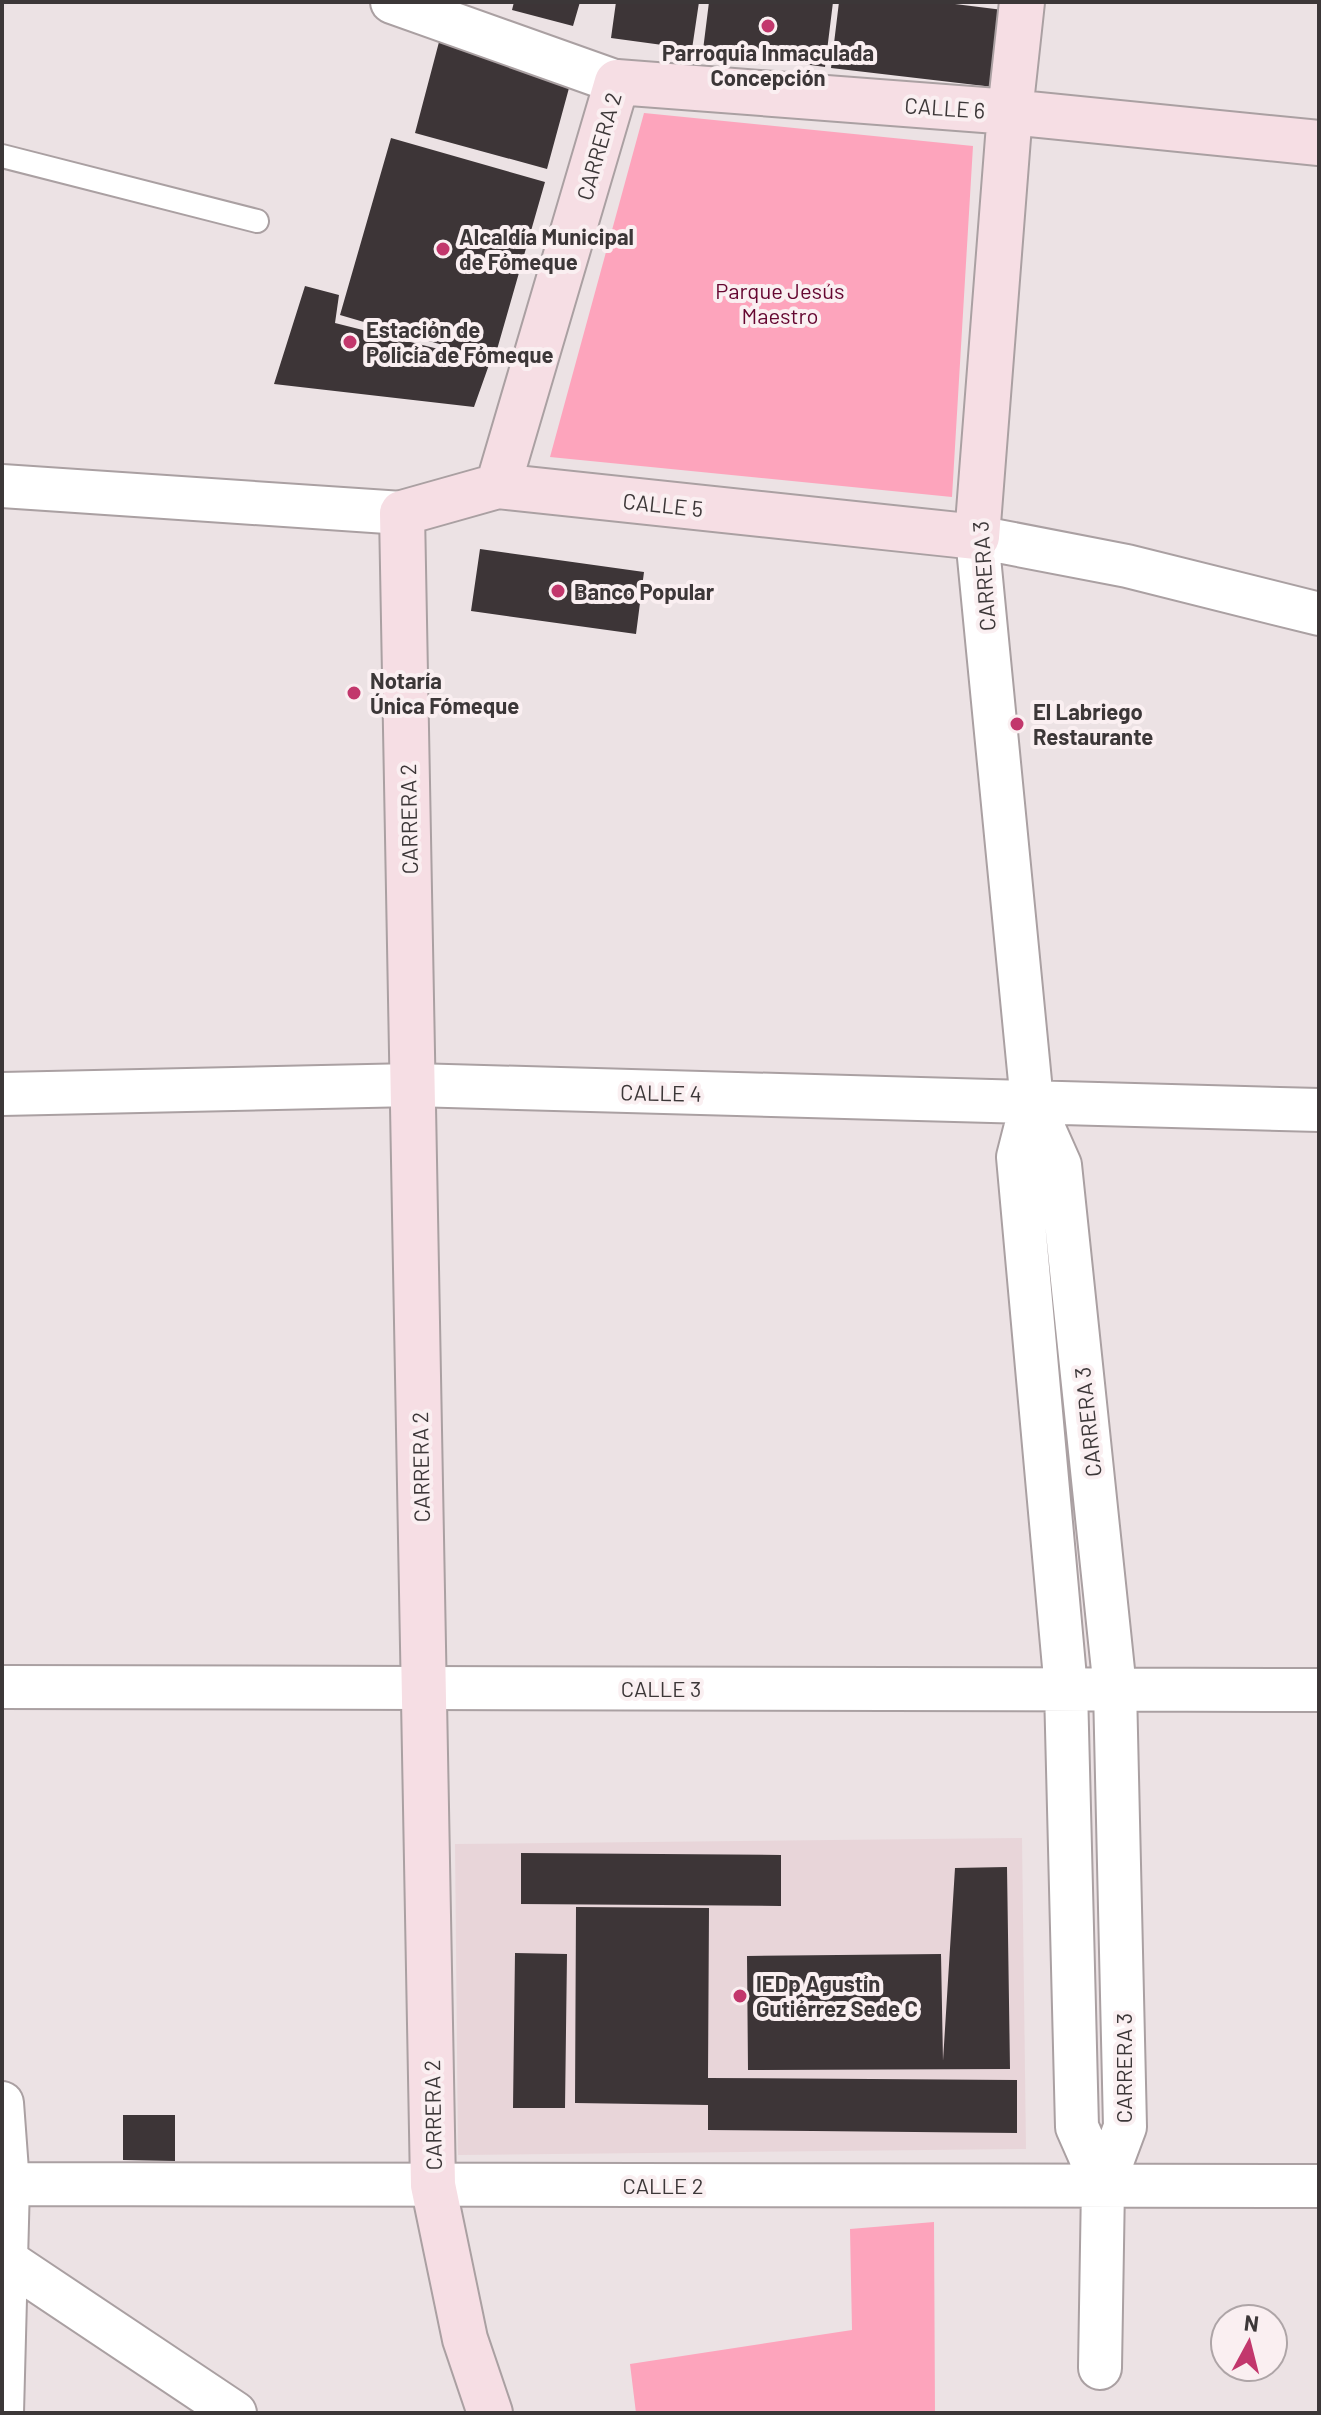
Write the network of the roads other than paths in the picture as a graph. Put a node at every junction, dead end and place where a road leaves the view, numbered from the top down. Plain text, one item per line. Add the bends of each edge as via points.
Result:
1 (392, 2) edge
2 (1022, 2) edge
3 (617, 82) junction
4 (1010, 112) junction
5 (1319, 143) edge
6 (2, 156) edge
7 (257, 221) dead end
8 (2, 486) edge
9 (498, 486) junction
10 (402, 513) junction
11 (977, 537) junction
12 (1319, 614) edge
13 (413, 1085) junction
14 (2, 1094) edge
15 (1032, 1102) junction
16 (1319, 1110) edge
17 (2, 1687) edge
18 (424, 1688) junction
19 (1066, 1689) junction
20 (1115, 1689) junction
21 (1319, 1690) edge
22 (2, 2103) edge
23 (8, 2184) junction
24 (433, 2185) junction
25 (1103, 2186) junction
26 (1319, 2186) edge
27 (6, 2260) junction
28 (1100, 2368) dead end
29 (2, 2413) edge
30 (235, 2413) edge
31 (490, 2413) edge

1 - 3 street, CALLE 6
2 - 4 street, CARRERA 3
3 - 4 street, CALLE 6
3 - 9 street, CARRERA 2
4 - 5 street, CALLE 6
4 - 11 street, CARRERA 3
6 - 7 lane
8 - 10 street, CALLE 5
9 - 10 street, CALLE 5
9 - 11 street, CALLE 5
10 - 13 street, CARRERA 2
11 - 12 street, CALLE 5 via 1127,566
11 - 15 street, CARRERA 3
13 - 14 street, CALLE 4
13 - 15 street, CALLE 4
13 - 18 street, CARRERA 2
15 - 16 street, CALLE 4
15 - 19 street, CARRERA 3 via 1018,1157
15 - 20 street, CARRERA 3 via 1060,1165
17 - 18 street, CALLE 3
18 - 19 street, CALLE 3
18 - 24 street, CARRERA 2
19 - 20 street, CALLE 3
19 - 25 street, CARRERA 3 via 1077,2127
20 - 21 street, CALLE 3
20 - 25 street, CARRERA 3 via 1125,2127
22 - 23 street
23 - 24 street, CALLE 2 via 170,2172
23 - 27 street
24 - 25 street, CALLE 2
24 - 31 street, CARRERA 2 via 465,2339
25 - 26 street, CALLE 2
25 - 28 street
27 - 29 street
27 - 30 street

